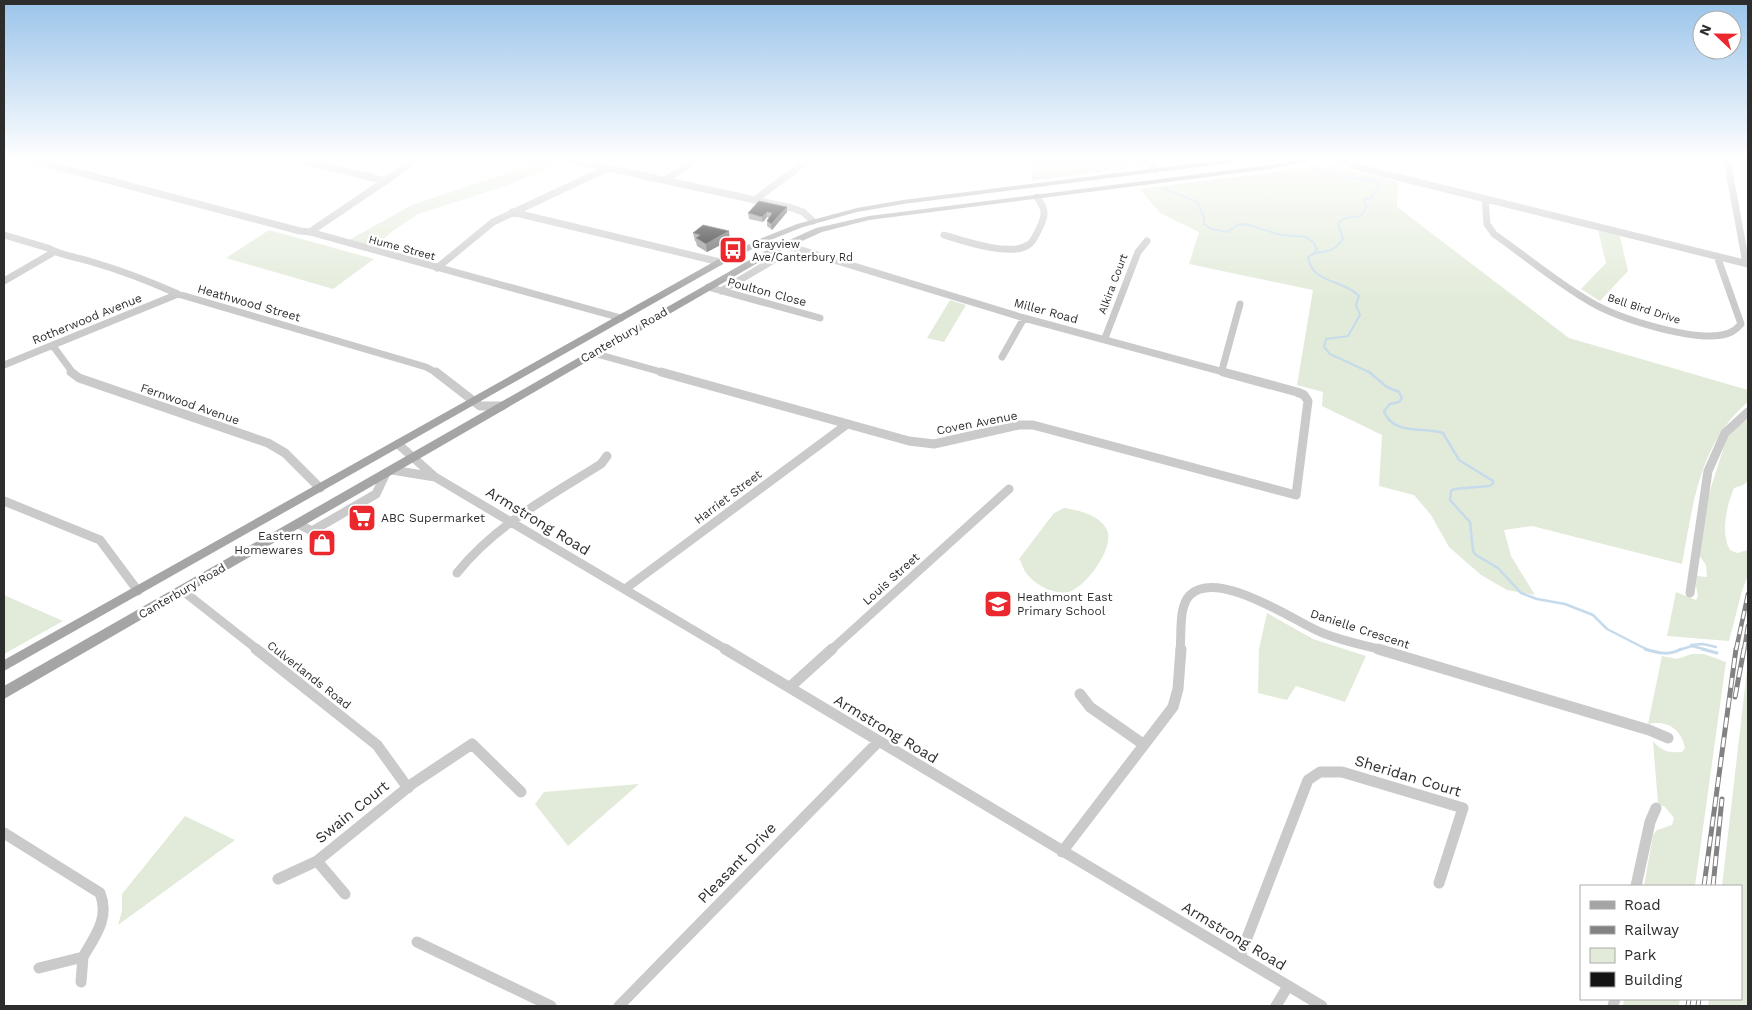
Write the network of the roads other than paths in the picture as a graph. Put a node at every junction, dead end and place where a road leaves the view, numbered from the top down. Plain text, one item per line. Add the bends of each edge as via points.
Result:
1 (211, 207) edge
2 (346, 207) edge
3 (523, 207) edge
4 (786, 207) edge
5 (873, 207) edge
6 (956, 207) edge
7 (1043, 207) edge
8 (1486, 207) edge
9 (1522, 207) edge
10 (1736, 207) edge
11 (512, 212) junction
12 (814, 221) junction
13 (310, 232) junction
14 (4, 235) edge
15 (944, 236) dead end
16 (1147, 241) dead end
17 (784, 245) junction
18 (54, 252) junction
19 (1717, 256) junction
20 (777, 258) dead end
21 (720, 262) junction
22 (1747, 264) edge
23 (437, 268) junction
24 (741, 268) junction
25 (4, 281) edge
26 (708, 287) junction
27 (721, 291) junction
28 (178, 294) junction
29 (1240, 304) dead end
30 (622, 318) junction
31 (820, 318) dead end
32 (1024, 318) junction
33 (635, 329) junction
34 (1105, 338) junction
35 (53, 346) junction
36 (594, 353) junction
37 (1002, 357) dead end
38 (4, 365) edge
39 (1222, 370) junction
40 (1304, 395) joint
41 (477, 404) junction
42 (502, 406) junction
43 (1748, 412) edge
44 (476, 421) junction
45 (846, 425) junction
46 (398, 444) junction
47 (607, 456) dead end
48 (414, 457) junction
49 (389, 471) junction
50 (435, 477) junction
51 (320, 488) junction
52 (1009, 489) dead end
53 (4, 501) edge
54 (510, 523) junction
55 (202, 555) junction
56 (218, 570) junction
57 (456, 573) dead end
58 (625, 589) junction
59 (138, 591) junction
60 (183, 591) junction
61 (1690, 593) dead end
62 (4, 666) edge
63 (790, 687) junction
64 (4, 693) edge
65 (1080, 694) dead end
66 (1668, 738) dead end
67 (878, 742) junction
68 (1144, 744) junction
69 (408, 788) junction
70 (521, 792) dead end
71 (1656, 808) dead end
72 (4, 833) edge
73 (1062, 852) junction
74 (317, 861) junction
75 (278, 879) dead end
76 (1439, 882) dead end
77 (1636, 885) edge
78 (345, 894) dead end
79 (417, 942) dead end
80 (1240, 956) junction
81 (83, 957) junction
82 (40, 968) dead end
83 (81, 982) dead end
84 (1288, 986) junction
85 (551, 1006) edge
86 (619, 1006) edge
87 (1276, 1006) edge
88 (1322, 1006) edge

1 - 13 street, Hume Street
2 - 13 street
3 - 11 street
4 - 12 street via 798,210
5 - 12 main road, Canterbury Road
6 - 17 main road, Canterbury Road via 869,218 819,230
7 - 15 street via 1046,213 1032,241 1025,247 1001,248
8 - 19 street, Bell Bird Drive via 1487,224 1494,234 1595,304 1686,334 1716,336 1736,330 1741,324
9 - 19 street
10 - 22 street
11 - 21 street
11 - 23 street via 493,222
12 - 21 main road, Canterbury Road via 766,239
13 - 23 street, Hume Street
14 - 18 street, Heathwood Street
16 - 34 street, Alkira Court via 1138,252
17 - 24 main road, Canterbury Road
17 - 32 street, Miller Road
18 - 25 street
18 - 28 street, Heathwood Street via 140,277
19 - 22 street
20 - 27 street
21 - 24 main road
21 - 30 main road, Canterbury Road
23 - 30 street, Hume Street
24 - 26 main road, Canterbury Road
26 - 27 street, Poulton Close
26 - 33 main road, Canterbury Road
27 - 31 street, Poulton Close
28 - 35 street, Rotherwood Avenue
28 - 41 street, Heathwood Street via 426,367
29 - 39 street
30 - 33 main road
30 - 41 main road, Canterbury Road
32 - 34 street, Miller Road
32 - 37 street
33 - 36 main road, Canterbury Road
34 - 39 street, Miller Road
35 - 38 street, Rotherwood Avenue
35 - 51 street, Fernwood Avenue via 70,371 79,378 268,443 285,453
36 - 42 main road, Canterbury Road
36 - 45 street, Coven Avenue
39 - 40 street, Miller Road
40 - 45 street, Coven Avenue via 1308,401 1296,495 1034,425 1019,425 934,444
41 - 42 street
41 - 44 street
41 - 46 main road, Canterbury Road
42 - 44 main road, Canterbury Road
43 - 61 street via 1725,433 1708,471
44 - 48 main road, Canterbury Road
45 - 58 street, Harriet Street
46 - 48 street, Armstrong Road
46 - 51 main road, Canterbury Road
47 - 54 street via 601,464
48 - 49 main road, Canterbury Road
48 - 50 street, Armstrong Road
49 - 50 street, Armstrong Road
49 - 56 main road, Canterbury Road
50 - 54 street, Armstrong Road
51 - 55 main road, Canterbury Road
52 - 63 street, Louis Street
53 - 59 street via 100,540
54 - 57 street via 465,561
54 - 58 street, Armstrong Road
55 - 56 main road
55 - 59 main road, Canterbury Road
56 - 60 main road, Canterbury Road
58 - 63 street, Armstrong Road
59 - 62 main road, Canterbury Road
60 - 64 main road, Canterbury Road
60 - 69 street, Culverlands Road via 377,745
63 - 67 street, Armstrong Road
65 - 68 street via 1090,707
66 - 68 street, Danielle Crescent via 1318,631 1261,600 1210,587 1191,594 1185,602 1178,689 1173,707
67 - 73 street, Armstrong Road
67 - 86 street, Pleasant Drive
68 - 73 street, Danielle Crescent
69 - 70 street via 472,744
69 - 74 street, Swain Court
71 - 77 street
72 - 81 street via 100,893 106,912
73 - 80 street, Armstrong Road
74 - 75 street, Swain Court
74 - 78 street, Swain Court
76 - 80 street, Sheridan Court via 1464,808 1342,772 1320,772 1308,780
79 - 85 street
80 - 84 street, Armstrong Road
81 - 82 street
81 - 83 street
84 - 87 street
84 - 88 street, Armstrong Road

